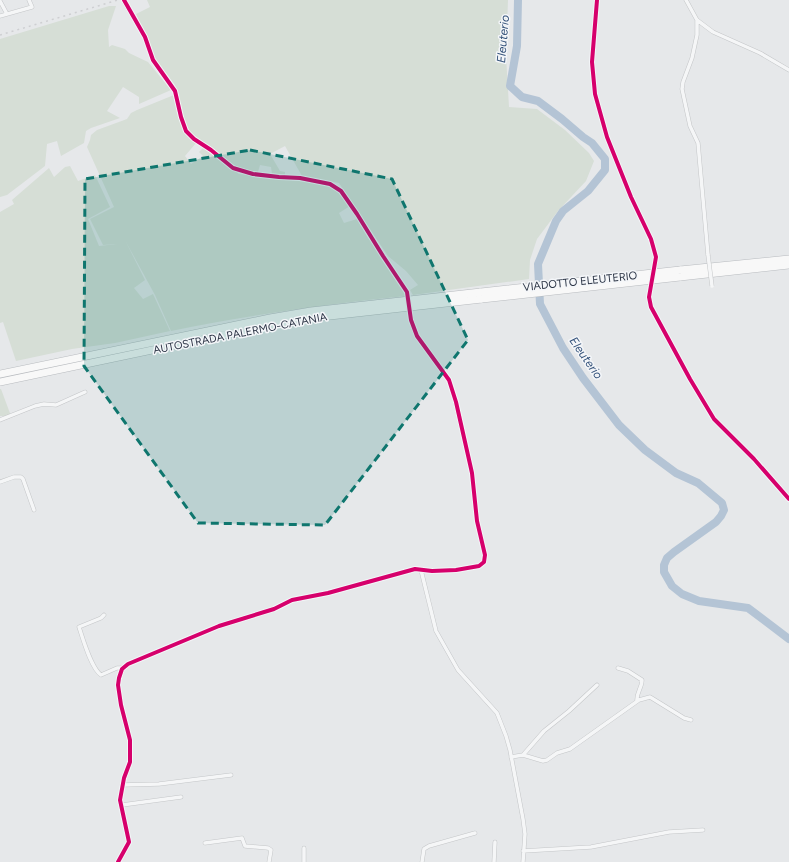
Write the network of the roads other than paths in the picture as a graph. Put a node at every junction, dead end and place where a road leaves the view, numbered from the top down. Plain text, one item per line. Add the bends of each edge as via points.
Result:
1 (29, 0) edge
2 (597, 0) edge
3 (686, 0) edge
4 (0, 1) edge
5 (125, 3) dead end
6 (7, 14) junction
7 (0, 16) edge
8 (697, 20) junction
9 (789, 70) edge
10 (789, 258) edge
11 (789, 265) edge
12 (680, 273) junction
13 (712, 286) dead end
14 (407, 292) dead end
15 (482, 295) junction
16 (411, 317) tunnel mouth
17 (0, 374) edge
18 (0, 382) edge
19 (85, 392) dead end
20 (0, 420) edge
21 (0, 482) edge
22 (789, 499) edge
23 (35, 512) dead end
24 (421, 570) junction
25 (104, 616) dead end
26 (123, 668) junction
27 (618, 668) dead end
28 (597, 685) dead end
29 (637, 701) junction
30 (691, 720) dead end
31 (523, 755) junction
32 (512, 757) junction
33 (231, 775) dead end
34 (122, 786) junction
35 (181, 797) dead end
36 (122, 805) junction
37 (703, 830) dead end
38 (475, 833) dead end
39 (495, 842) dead end
40 (205, 843) dead end
41 (304, 848) dead end
42 (523, 851) junction
43 (118, 862) edge
44 (269, 862) edge
45 (304, 862) edge
46 (422, 862) edge
47 (494, 862) edge
48 (523, 862) edge

1 - 6 street via 32,7
2 - 22 street via 592,62 595,94 607,137 633,203 652,239 656,257 649,297 651,307 714,419
3 - 8 street
4 - 6 street
5 - 14 street via 145,37 153,60 175,91 186,131 233,168 253,174 300,178 330,184 341,191
6 - 7 street
8 - 9 street via 713,32 760,53
8 - 13 street, bridge via 695,46 682,89 690,126 698,143
10 - 12 highway
11 - 12 highway
12 - 15 highway, VIADOTTO ELEUTERIO, bridge
15 - 17 highway, AUTOSTRADA PALERMO-CATANIA via 297,314
15 - 18 highway, AUTOSTRADA PALERMO-CATANIA via 271,325
16 - 24 street via 417,336 449,380 472,473 477,521 486,555 484,562 479,566
19 - 20 street via 56,405 35,406
21 - 23 street via 21,477
24 - 26 street via 415,569 328,593 292,600 274,609 219,626
24 - 32 street via 436,631 458,670 497,713
25 - 26 street via 79,627 84,644 101,675
26 - 34 street via 118,685 130,748 130,762
27 - 29 street via 642,680
28 - 31 street via 544,732
29 - 30 street via 650,697
29 - 31 street via 570,749 557,753 547,760
31 - 32 street
32 - 42 street via 525,834
33 - 34 street
34 - 36 street
35 - 36 street
36 - 43 street via 129,842
37 - 42 street via 669,832 590,847
38 - 46 street via 428,846 424,849
39 - 47 street
40 - 44 street via 242,838 245,846 271,850
41 - 45 street
42 - 48 street

